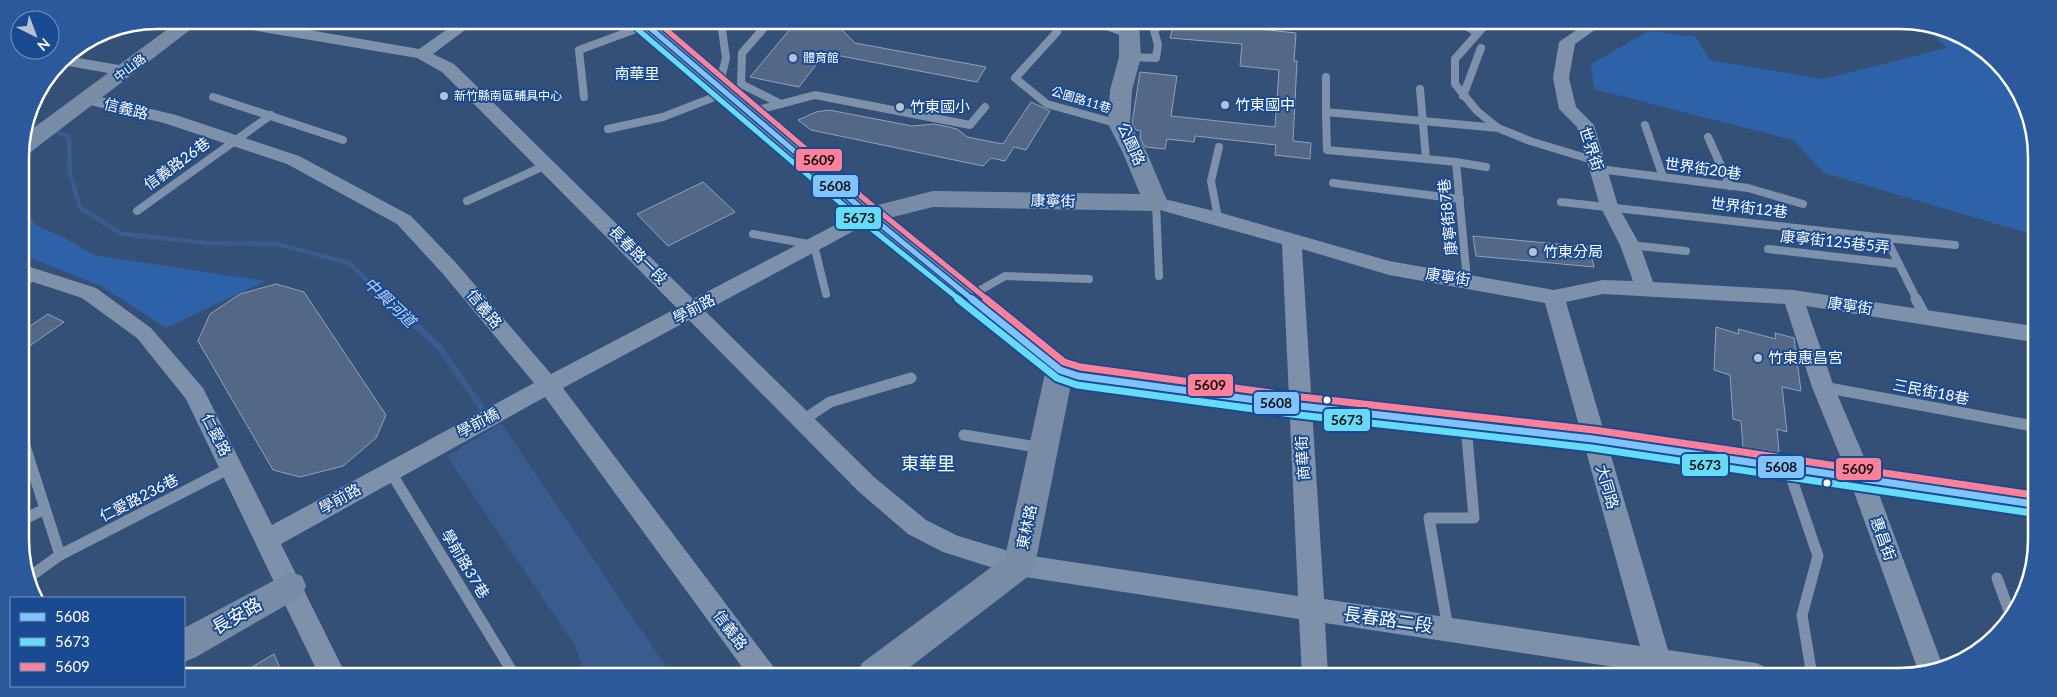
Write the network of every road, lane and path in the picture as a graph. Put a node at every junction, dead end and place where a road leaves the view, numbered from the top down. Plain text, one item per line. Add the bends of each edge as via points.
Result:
1 (182, 29) edge
2 (275, 29) edge
3 (457, 29) edge
4 (630, 29) edge
5 (652, 29) edge
6 (722, 29) edge
7 (763, 29) dead end
8 (1129, 29) edge
9 (1155, 29) edge
10 (1472, 29) edge
11 (1481, 29) edge
12 (1588, 29) edge
13 (1056, 32) dead end
14 (1478, 32) junction
15 (1481, 48) dead end
16 (422, 54) junction
17 (1130, 56) junction
18 (70, 62) edge
19 (126, 71) junction
20 (1326, 77) dead end
21 (723, 89) junction
22 (1420, 89) dead end
23 (1463, 96) junction
24 (213, 97) dead end
25 (584, 97) dead end
26 (88, 99) junction
27 (781, 104) junction
28 (985, 107) dead end
29 (750, 112) junction
30 (1326, 112) junction
31 (271, 115) junction
32 (1423, 122) junction
33 (1119, 124) junction
34 (1645, 125) dead end
35 (1498, 128) junction
36 (608, 129) dead end
37 (1708, 137) dead end
38 (233, 140) junction
39 (342, 140) dead end
40 (30, 143) edge
41 (1219, 147) dead end
42 (1426, 159) junction
43 (1456, 162) junction
44 (546, 165) junction
45 (1597, 165) junction
46 (1486, 167) dead end
47 (1663, 177) junction
48 (1333, 183) dead end
49 (1730, 186) junction
50 (1460, 198) junction
51 (467, 201) dead end
52 (1561, 202) dead end
53 (1156, 203) junction
54 (1803, 204) dead end
55 (1609, 206) junction
56 (136, 211) dead end
57 (869, 214) junction
58 (1218, 218) junction
59 (753, 234) dead end
60 (1886, 238) junction
61 (1292, 240) junction
62 (814, 245) junction
63 (1630, 245) junction
64 (1955, 245) dead end
65 (1768, 249) dead end
66 (1686, 251) dead end
67 (1899, 264) junction
68 (1159, 276) dead end
69 (29, 278) edge
70 (1089, 279) dead end
71 (1467, 280) junction
72 (1645, 288) junction
73 (826, 294) dead end
74 (970, 296) junction
75 (1554, 297) junction
76 (1793, 297) junction
77 (693, 310) junction
78 (1926, 318) junction
79 (2028, 335) edge
80 (1060, 370) junction
81 (911, 378) dead end
82 (549, 386) junction
83 (1823, 387) junction
84 (518, 402) joint
85 (1300, 406) junction
86 (803, 420) junction
87 (1466, 425) junction
88 (2028, 425) edge
89 (964, 435) dead end
90 (1593, 439) junction
91 (438, 444) joint
92 (1044, 448) junction
93 (29, 459) edge
94 (232, 467) junction
95 (1788, 467) junction
96 (390, 471) junction
97 (1861, 478) junction
98 (2028, 503) edge
99 (45, 509) junction
100 (29, 517) edge
101 (268, 539) junction
102 (60, 556) junction
103 (1019, 565) junction
104 (34, 574) edge
105 (1997, 578) dead end
106 (290, 586) junction
107 (2008, 608) edge
108 (1313, 609) junction
109 (1448, 629) junction
110 (185, 645) edge
111 (1929, 665) edge
112 (330, 668) edge
113 (510, 668) edge
114 (759, 668) edge
115 (882, 668) edge
116 (1315, 668) edge
117 (1660, 668) edge
118 (1811, 668) edge

1 - 19 main road, 中山路
2 - 16 street, 長春路一段
3 - 16 street
4 - 25 lane via 579,50
5 - 21 main road
6 - 21 lane via 726,58
7 - 27 lane via 742,53 741,84
8 - 17 main road, 公園路
9 - 17 lane via 1156,58
10 - 14 lane
11 - 14 lane
12 - 45 street, 世界街 via 1568,42 1561,78 1568,109 1585,125
13 - 33 lane, 公園路11巷 via 1015,78 1047,104
14 - 23 lane via 1455,59 1455,84
15 - 23 lane
16 - 44 street, 長春路一段 via 448,68
17 - 33 main road, 公園路 via 1121,90
18 - 19 street
19 - 26 main road, 中山路
20 - 30 lane
21 - 29 main road
21 - 36 lane via 663,116
22 - 32 lane
23 - 35 lane
24 - 31 lane
26 - 38 street, 信義路 via 170,119
26 - 40 main road, 中山路
27 - 28 lane via 815,95 970,125
27 - 29 lane
29 - 57 main road
30 - 32 lane
30 - 42 lane, 康寧街87巷 via 1327,150
31 - 38 lane, 信義路26巷
31 - 39 lane
32 - 35 lane
32 - 42 lane
33 - 53 main road, 公園路
34 - 47 lane
35 - 45 lane, 世界街20巷
37 - 49 lane
38 - 56 lane, 信義路26巷
38 - 82 street, 信義路 via 293,160 404,220
41 - 58 lane via 1211,181
42 - 43 lane, 康寧街87巷
43 - 46 lane
43 - 50 lane, 康寧街87巷
44 - 51 lane
44 - 77 street, 長春路一段
45 - 47 lane, 世界街20巷
45 - 55 street, 世界街
47 - 49 lane, 世界街20巷
48 - 50 lane
49 - 54 lane, 世界街20巷
50 - 71 lane, 康寧街87巷
52 - 55 lane, 世界街12巷
53 - 57 main road, 康寧街 via 933,199
53 - 58 street, 康寧街
53 - 68 lane
55 - 60 lane, 世界街12巷
55 - 63 street, 世界街
57 - 62 street, 學前路
57 - 74 main road
58 - 61 street, 康寧街
59 - 62 lane
60 - 64 lane, 世界街12巷
60 - 67 lane
61 - 71 street, 康寧街 via 1389,268
61 - 85 street, 商華街
62 - 73 lane
62 - 77 street, 學前路
63 - 66 lane
63 - 72 street, 世界街
65 - 67 lane, 康寧街125巷5弄
67 - 78 lane
69 - 94 street, 仁愛路 via 89,293 144,333 195,394
70 - 74 lane via 1005,276
71 - 75 street, 康寧街
72 - 75 street, 康寧街 via 1603,288
72 - 76 street, 康寧街
74 - 80 main road
75 - 90 street, 大同路
76 - 78 street, 康寧街
76 - 83 street, 惠昌街
77 - 82 street, 學前路
77 - 86 street, 長春路一段
78 - 79 street, 康寧街
80 - 85 main road via 1078,376
80 - 92 main road, 東林路
81 - 86 lane via 830,402
82 - 84 street, 學前路
82 - 114 street, 信義路
83 - 88 lane, 三民街18巷
83 - 97 street, 惠昌街
84 - 91 street, 學前橋
85 - 87 main road
85 - 108 street, 商華街
86 - 103 street, 長春路一段 via 866,484 917,528 952,544
87 - 90 main road
87 - 109 lane via 1474,518 1429,518
89 - 92 lane
90 - 95 main road
90 - 117 street, 大同路
91 - 96 street, 學前路
92 - 103 main road, 東林路
93 - 99 lane
94 - 101 street, 仁愛路
94 - 102 lane, 仁愛路236巷
95 - 97 main road
95 - 118 lane via 1818,556 1802,615
96 - 101 street, 學前路
96 - 113 lane, 學前路37巷
97 - 98 main road
97 - 111 street, 惠昌街
99 - 100 lane
99 - 102 lane
101 - 106 street, 仁愛路
102 - 104 lane, 仁愛路236巷
103 - 108 street, 長春路二段
103 - 115 main road, 東林路
105 - 107 lane
106 - 110 main road, 長安路
106 - 112 street, 仁愛路
108 - 109 street, 長春路二段
108 - 116 street, 商華街
109 - 117 street, 長春路二段

